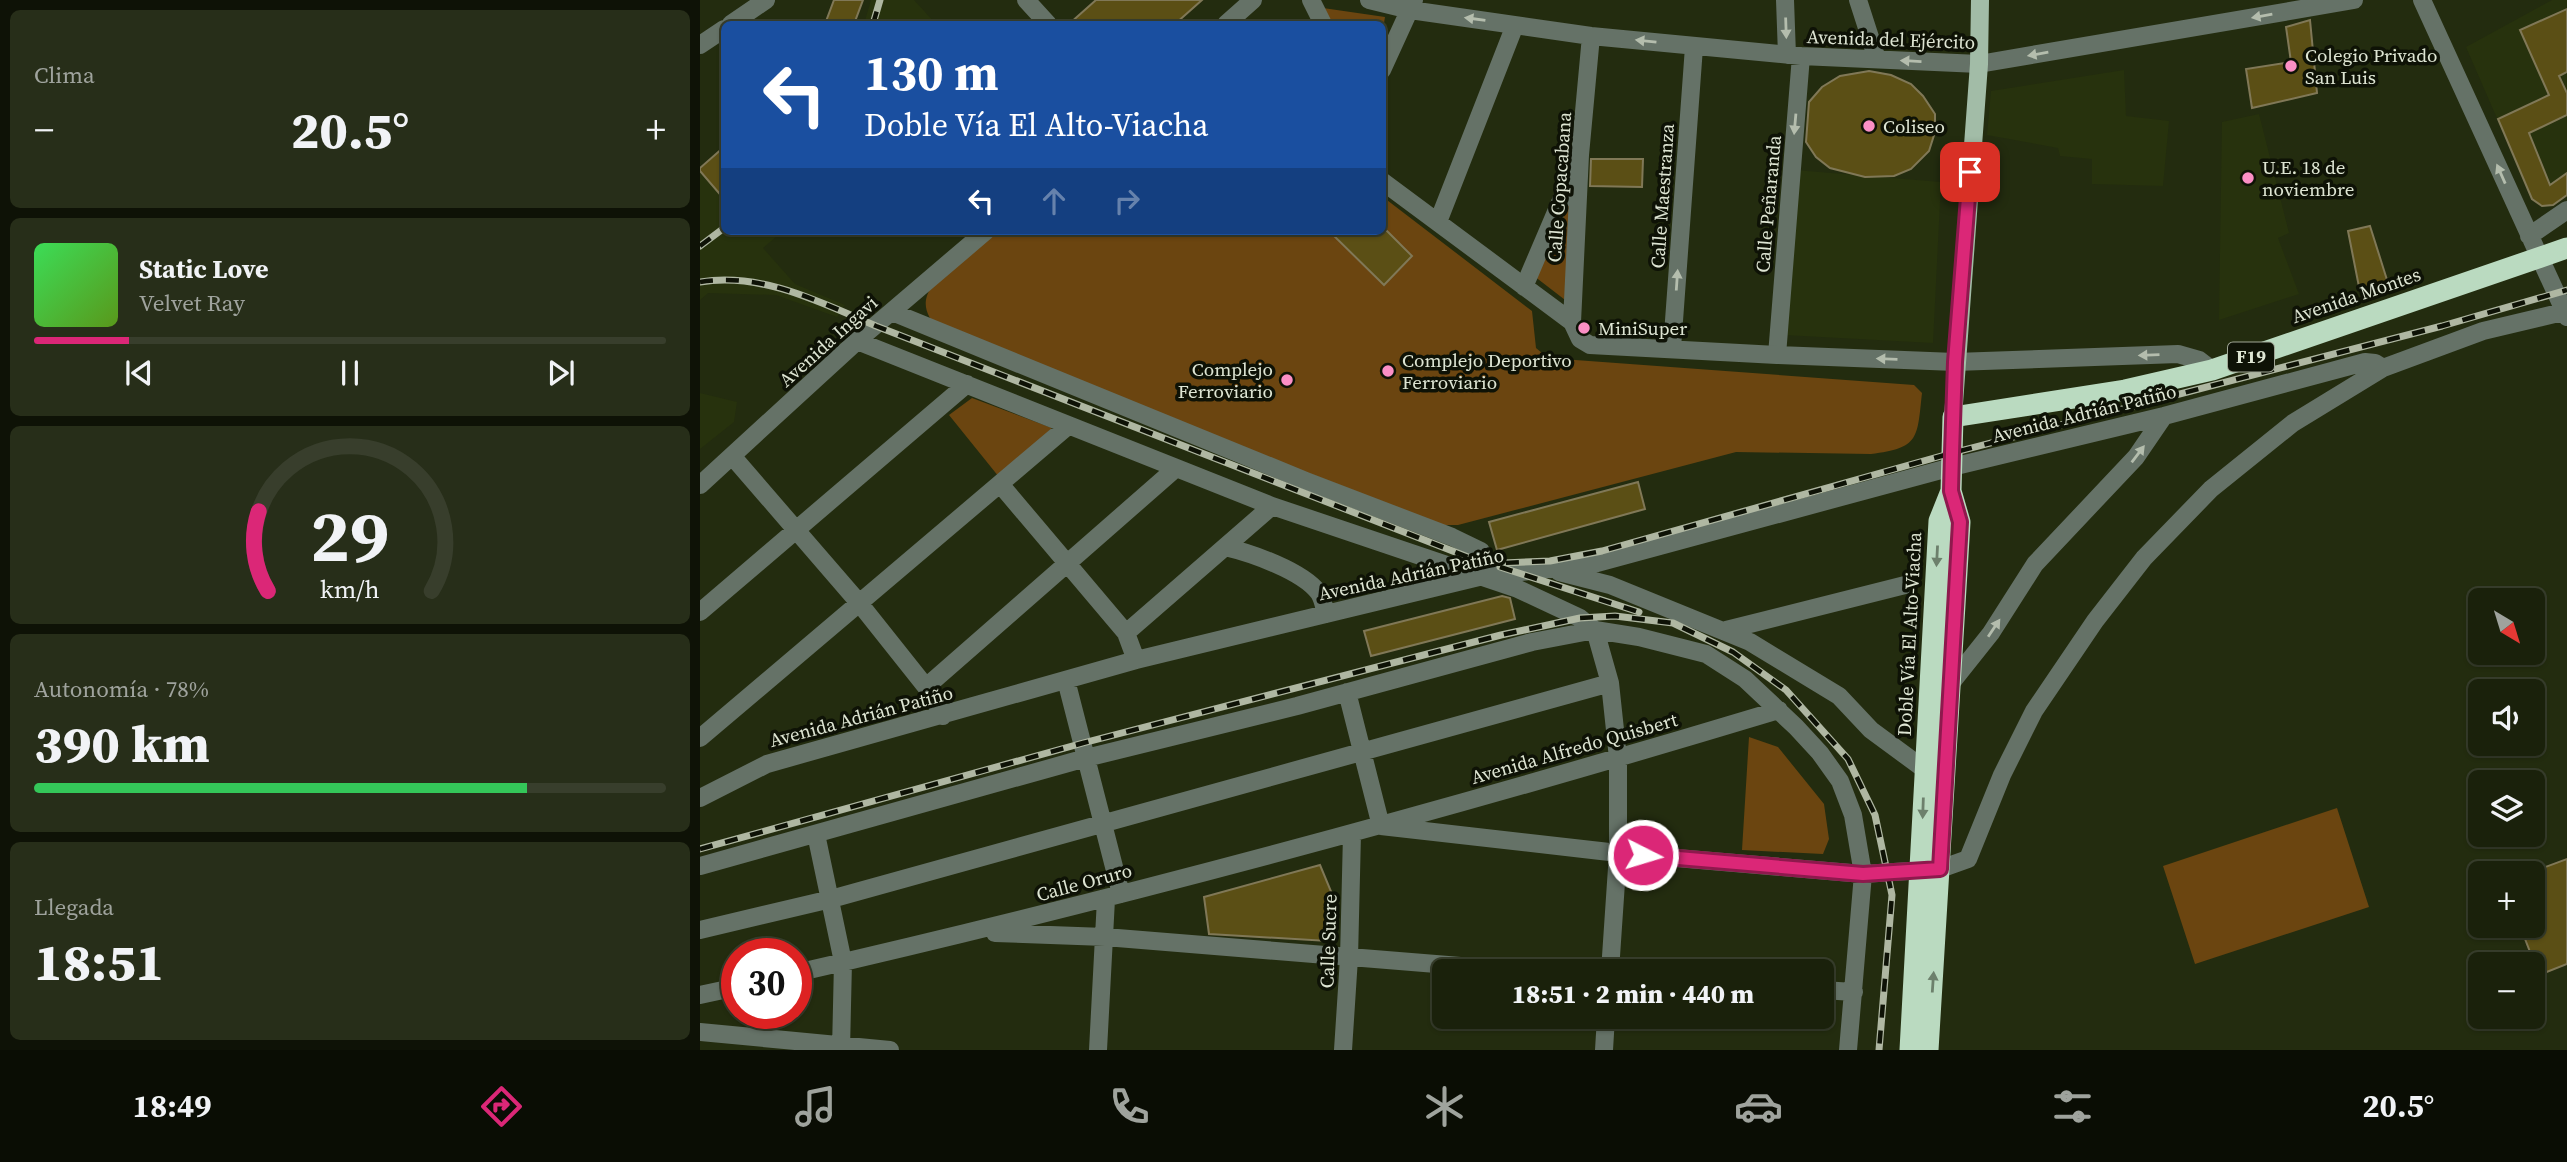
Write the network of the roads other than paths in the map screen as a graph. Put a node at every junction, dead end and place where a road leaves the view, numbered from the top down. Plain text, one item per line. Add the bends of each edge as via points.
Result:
1 (766, 0) edge
2 (1026, 0) edge
3 (1253, 0) edge
4 (1311, 0) edge
5 (1369, 0) edge
6 (1785, 0) edge
7 (1858, 0) edge
8 (1980, 0) edge
9 (2354, 0) edge
10 (2423, 0) edge
11 (1412, 5) edge
12 (735, 21) edge
13 (1045, 21) edge
14 (1229, 21) edge
15 (1322, 21) edge
16 (1515, 25) junction
17 (721, 31) edge
18 (1591, 36) junction
19 (700, 46) edge
20 (1694, 47) junction
21 (1794, 56) junction
22 (1877, 59) junction
23 (1386, 61) edge
24 (1979, 64) junction
25 (1580, 155) junction
26 (1386, 184) edge
27 (2567, 210) edge
28 (1438, 222) junction
29 (981, 235) edge
30 (2529, 236) junction
31 (2567, 248) edge
32 (2539, 256) junction
33 (1524, 287) junction
34 (892, 312) junction
35 (2566, 313) edge
36 (1572, 322) junction
37 (857, 341) junction
38 (1672, 348) junction
39 (1777, 355) junction
40 (1955, 362) junction
41 (2383, 368) junction
42 (2212, 370) junction
43 (967, 384) junction
44 (2165, 416) junction
45 (1953, 417) junction
46 (1068, 426) junction
47 (733, 457) junction
48 (1952, 467) junction
49 (1175, 469) junction
50 (1000, 484) junction
51 (700, 485) edge
52 (1951, 491) junction
53 (1272, 506) junction
54 (797, 531) junction
55 (1225, 547) junction
56 (1481, 551) dead end
57 (1068, 564) junction
58 (1549, 569) junction
59 (1479, 577) junction
60 (1909, 584) dead end
61 (860, 604) junction
62 (700, 612) edge
63 (1326, 614) junction
64 (1595, 630) junction
65 (1726, 631) junction
66 (1126, 633) junction
67 (1136, 660) junction
68 (1066, 680) junction
69 (1610, 682) junction
70 (1952, 682) junction
71 (926, 687) junction
72 (1347, 692) junction
73 (1779, 710) junction
74 (943, 716) junction
75 (700, 738) edge
76 (1362, 752) junction
77 (1086, 758) junction
78 (1618, 758) junction
79 (1924, 769) junction
80 (700, 798) edge
81 (1103, 822) junction
82 (1381, 825) junction
83 (816, 834) junction
84 (1352, 834) junction
85 (1618, 853) junction
86 (700, 866) edge
87 (1930, 869) junction
88 (1863, 874) junction
89 (1113, 896) junction
90 (831, 899) junction
91 (700, 930) edge
92 (973, 932) junction
93 (1105, 937) junction
94 (1349, 958) junction
95 (1610, 959) edge
96 (843, 962) junction
97 (1432, 964) edge
98 (812, 969) edge
99 (721, 990) edge
100 (1834, 991) edge
101 (1854, 992) junction
102 (700, 995) edge
103 (1605, 1029) edge
104 (700, 1032) edge
105 (842, 1048) edge
106 (890, 1050) edge
107 (1098, 1050) edge
108 (1343, 1050) edge
109 (1604, 1050) edge
110 (1849, 1050) edge
111 (1910, 1050) edge
112 (1928, 1050) edge

1 - 12 street
2 - 13 street
3 - 14 street
4 - 15 street
5 - 11 street, Avenida del Ejército
6 -> 21 street, Calle Peñaranda
7 - 22 street
8 - 24 main road
9 -> 24 street, Avenida del Ejército
30 -> 10 street
16 -> 11 street, Avenida del Ejército
11 - 23 street
16 - 18 street, Avenida del Ejército
16 - 28 street
17 - 19 street
20 -> 18 street, Avenida del Ejército
18 - 25 street, Calle Copacabana
20 - 21 street, Avenida del Ejército
38 -> 20 street, Calle Maestranza
21 - 22 street, Avenida del Ejército
21 -> 39 street, Calle Peñaranda
24 -> 22 street, Avenida del Ejército
24 - 40 main road
25 - 33 street
25 - 36 street, Calle Copacabana
26 - 28 street
27 - 30 street
28 - 33 street
29 - 34 street, Avenida Ingavi
30 - 32 street
31 - 32 highway, Avenida Montes / F19
32 - 35 street
32 - 42 highway, Avenida Montes / F19
33 - 36 street
34 - 37 street, Avenida Ingavi
34 - 56 street
35 - 41 street via 2483,331
36 - 38 street, Calle Copacabana via 1580,339 1590,345
37 - 43 street
37 - 47 street, Avenida Ingavi
38 - 39 street
40 -> 39 street
42 -> 40 street via 2199,360 2178,354
40 - 45 main road
41 - 44 street, Avenida Adrián Patiño via 2365,362
41 - 87 street via 2293,423 2211,489 2144,558 2035,711 2002,775 1968,859
42 - 45 highway, Avenida Montes / F19 via 2125,390
43 - 46 street
43 - 54 street
44 - 48 street, Avenida Adrián Patiño
70 -> 44 street via 1991,633 2035,564 2136,457
45 - 48 highway
46 - 49 street
46 - 50 street
47 - 51 street, Avenida Ingavi
47 - 54 street
48 - 52 highway
48 - 58 street, Avenida Adrián Patiño via 1597,564
49 - 53 street
49 - 57 street
50 - 57 street
50 - 61 street
52 - 70 highway, Doble Vía El Alto-Viacha via 1960,522
52 -> 79 highway, Doble Vía El Alto-Viacha via 1939,521
53 - 55 street
53 - 59 street
54 - 61 street
54 - 62 street
55 - 63 street via 1255,554 1310,584 1321,595
55 - 66 street
57 - 66 street
57 - 71 street
58 - 59 street, Avenida Adrián Patiño
58 - 65 street via 1610,585
59 - 63 street, Avenida Adrián Patiño
59 - 64 street via 1518,589 1580,618
60 - 65 street
61 - 71 street
61 - 75 street
63 - 67 street, Avenida Adrián Patiño
64 - 69 street
64 - 72 street via 1532,642
64 - 73 street via 1706,654 1745,679
65 - 79 street via 1839,696 1871,730
66 - 67 street
67 - 68 street, Avenida Adrián Patiño
68 - 74 street, Avenida Adrián Patiño
68 - 77 street
69 - 76 street
69 - 78 street
70 - 87 highway, Doble Vía El Alto-Viacha
71 - 74 street
72 - 76 street
72 - 77 street
73 - 78 street, Avenida Alfredo Quisbert
73 - 88 street via 1840,781 1853,815
74 - 80 street, Avenida Adrián Patiño via 767,764
76 - 81 street
76 - 82 street
77 - 81 street
77 - 83 street
78 - 82 street, Avenida Alfredo Quisbert
78 - 85 street
79 -> 87 highway, Doble Vía El Alto-Viacha
81 - 89 street
81 - 90 street
82 - 84 street, Calle Oruro
82 - 85 street
83 - 86 street
83 - 90 street
84 - 89 street, Calle Oruro
84 - 94 street, Calle Sucre
85 - 88 street
85 - 95 street
87 - 88 street
87 - 111 highway, Doble Vía El Alto-Viacha
112 -> 87 highway, Doble Vía El Alto-Viacha
88 - 101 street
89 - 92 street, Calle Oruro
89 - 93 street
90 - 91 street
90 - 96 street
92 - 93 street
92 - 96 street, Calle Oruro
93 - 94 street
93 - 107 street
94 - 97 street
94 - 108 street, Calle Sucre
96 - 98 street, Calle Oruro
96 - 105 street
99 - 102 street
100 - 101 street
101 - 110 street
103 - 109 street
104 - 105 street
105 - 106 street

